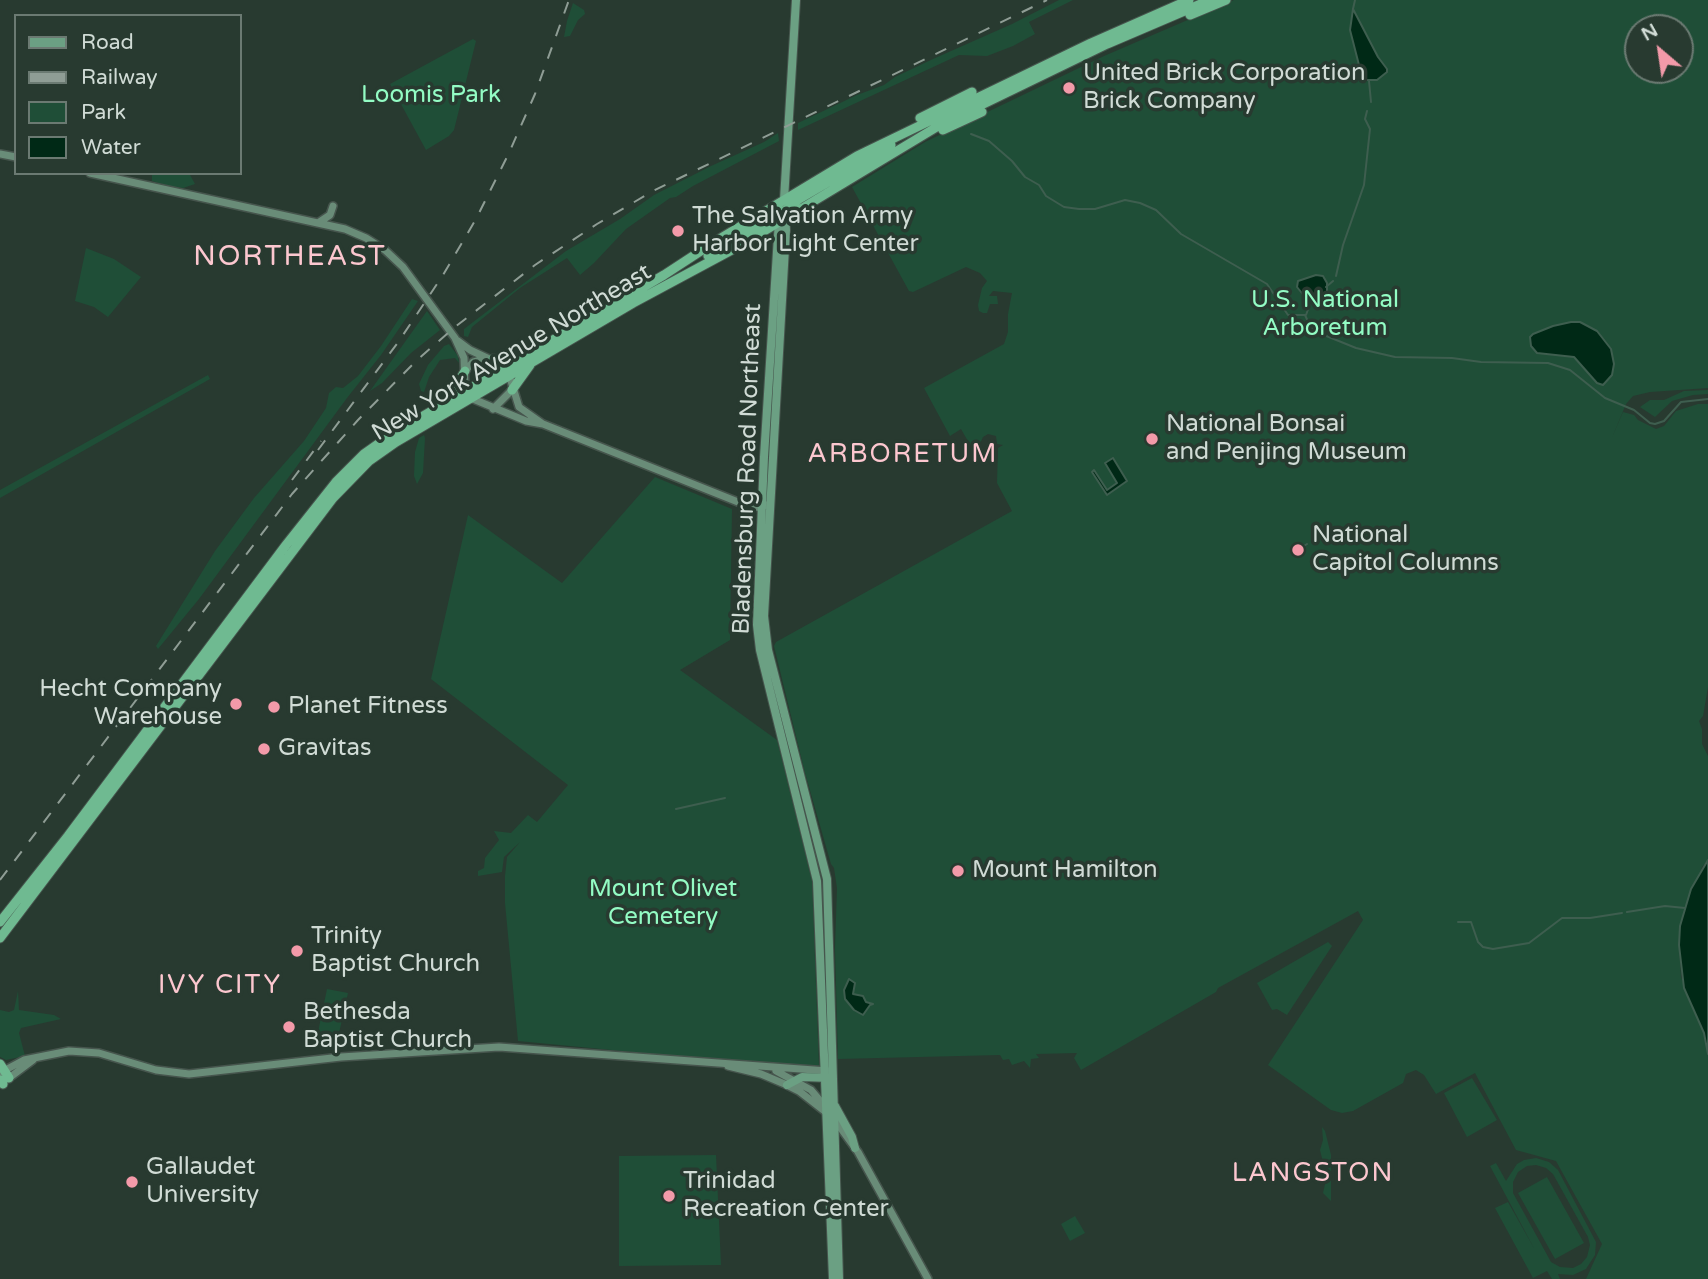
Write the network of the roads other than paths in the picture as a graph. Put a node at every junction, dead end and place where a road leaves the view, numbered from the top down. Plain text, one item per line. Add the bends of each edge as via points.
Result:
1 (796, 0) edge
2 (1189, 0) edge
3 (1210, 0) edge
4 (1226, 0) edge
5 (1191, 15) dead end
6 (972, 92) dead end
7 (982, 112) dead end
8 (944, 113) junction
9 (909, 143) junction
10 (872, 148) junction
11 (845, 172) junction
12 (99, 175) edge
13 (844, 183) junction
14 (784, 200) junction
15 (333, 206) dead end
16 (783, 216) junction
17 (318, 223) junction
18 (751, 226) junction
19 (684, 271) junction
20 (588, 325) junction
21 (455, 338) junction
22 (492, 359) junction
23 (517, 362) junction
24 (532, 362) junction
25 (465, 371) junction
26 (507, 372) junction
27 (512, 390) junction
28 (469, 394) junction
29 (445, 404) junction
30 (494, 409) junction
31 (543, 424) junction
32 (765, 506) junction
33 (0, 922) edge
34 (0, 938) edge
35 (726, 1065) junction
36 (766, 1067) junction
37 (828, 1075) junction
38 (2, 1076) edge
39 (796, 1079) junction
40 (787, 1085) junction
41 (828, 1107) junction
42 (835, 1121) junction
43 (855, 1148) junction
44 (832, 1279) edge
45 (839, 1279) edge
46 (928, 1279) edge

1 - 14 main road, Bladensburg Road Northeast
2 - 8 highway, New York Avenue Northeast
3 - 9 highway, New York Avenue Northeast via 1084,55
4 - 5 highway
6 - 10 highway
7 - 9 highway
8 - 10 highway, New York Avenue Northeast
8 - 11 highway
9 - 13 highway, New York Avenue Northeast
10 - 14 highway, New York Avenue Northeast
11 - 13 highway
11 - 16 highway via 799,200
12 - 17 main road
13 - 16 highway, New York Avenue Northeast
14 - 16 main road, Bladensburg Road Northeast
14 - 18 highway, New York Avenue Northeast
15 - 17 main road via 330,215
16 - 18 highway
16 - 19 highway, New York Avenue Northeast
16 - 32 main road, Bladensburg Road Northeast
17 - 21 main road via 357,233 390,254
18 - 19 highway, New York Avenue Northeast
19 - 20 highway, New York Avenue Northeast
20 - 23 highway, New York Avenue Northeast
20 - 24 highway, New York Avenue Northeast
21 - 22 main road
21 - 25 main road
22 - 23 highway
22 - 25 main road via 475,360
22 - 26 main road
23 - 26 highway, New York Avenue Northeast
24 - 26 highway, New York Avenue Northeast
24 - 27 highway
25 - 28 main road
25 - 29 highway
26 - 27 main road
26 - 28 highway, New York Avenue Northeast
27 - 30 main road
27 - 31 main road via 521,409
28 - 29 highway, New York Avenue Northeast
28 - 30 main road
28 - 34 highway, New York Avenue Northeast via 385,449 345,484
29 - 33 highway, New York Avenue Northeast via 373,447 335,482
30 - 31 main road
31 - 32 main road via 753,508
32 - 37 main road, Bladensburg Road Northeast via 764,626 779,713 827,879
35 - 36 main road
35 - 38 main road via 499,1046 189,1074 163,1072 88,1052 63,1052 34,1059
35 - 40 main road
36 - 37 main road
36 - 39 main road
37 - 39 main road
37 - 41 main road, Bladensburg Road Northeast
39 - 40 main road
39 - 41 main road
40 - 41 main road
41 - 42 main road, Bladensburg Road Northeast
41 - 43 main road via 852,1137
41 - 44 main road, Bladensburg Road Northeast
42 - 43 main road
42 - 45 main road, Bladensburg Road Northeast
43 - 46 main road

